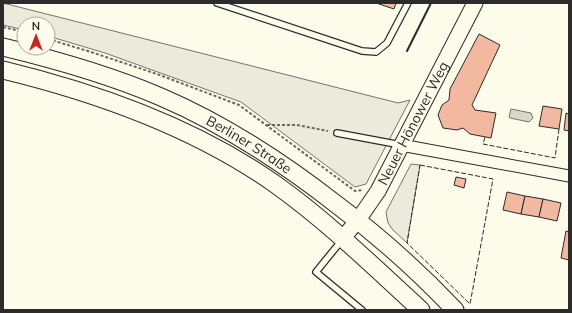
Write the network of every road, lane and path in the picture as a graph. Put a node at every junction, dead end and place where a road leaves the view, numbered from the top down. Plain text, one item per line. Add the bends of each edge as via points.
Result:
1 (217, 3) edge
2 (408, 3) edge
3 (475, 3) edge
4 (3, 27) edge
5 (16, 30) edge
6 (56, 41) edge
7 (3, 47) edge
8 (3, 70) edge
9 (266, 125) junction
10 (337, 133) joint
11 (401, 145) junction
12 (569, 176) edge
13 (374, 196) junction
14 (358, 220) junction
15 (343, 238) junction
16 (362, 310) edge
17 (421, 310) edge
18 (455, 310) edge

1 - 2 lane via 362,51 376,52 387,43
3 - 11 main road, Neuer Hönower Weg
4 - 5 path
6 - 9 path via 150,71 239,104
7 - 14 main road, Berliner Straße via 119,80 161,97 247,141
8 - 15 main road, Berliner Straße via 107,100 199,139 274,183
9 - 10 path via 297,125
9 - 13 path via 354,191 363,190
10 - 11 lane
11 - 12 street
11 - 13 main road, Neuer Hönower Weg
13 - 14 main road, Neuer Hönower Weg
14 - 15 main road, Neuer Hönower Weg
14 - 18 main road, Berliner Straße via 386,243
15 - 16 lane via 316,272
15 - 17 main road, Berliner Straße

